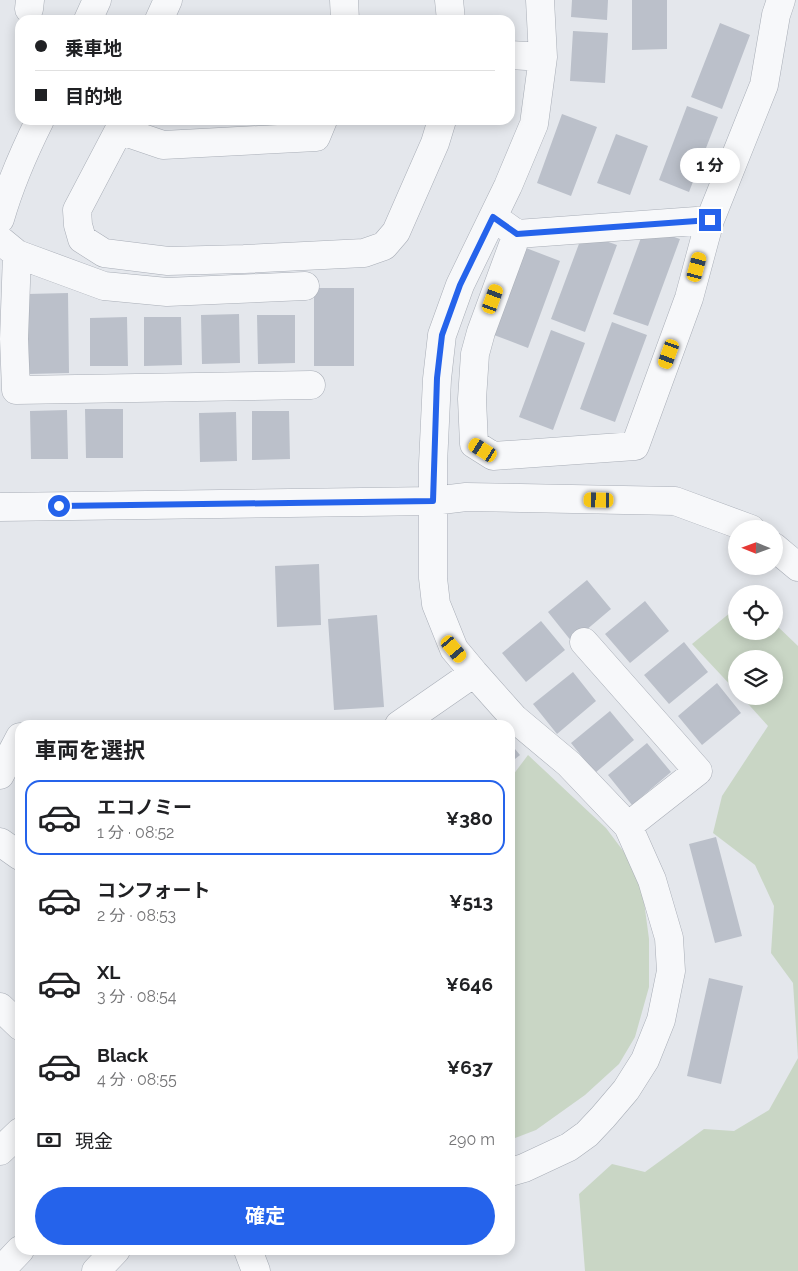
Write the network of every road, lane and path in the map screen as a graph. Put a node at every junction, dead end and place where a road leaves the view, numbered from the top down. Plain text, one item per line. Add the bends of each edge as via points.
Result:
1 (97, 0) edge
2 (168, 0) edge
3 (344, 0) edge
4 (449, 0) edge
5 (540, 0) edge
6 (782, 0) edge
7 (90, 15) edge
8 (162, 15) edge
9 (345, 15) edge
10 (451, 15) edge
11 (515, 55) edge
12 (543, 57) junction
13 (38, 125) edge
14 (120, 125) edge
15 (321, 125) edge
16 (440, 125) edge
17 (493, 217) junction
18 (0, 219) edge
19 (710, 220) junction
20 (517, 234) junction
21 (8, 247) edge
22 (305, 286) dead end
23 (311, 385) dead end
24 (433, 501) junction
25 (0, 507) edge
26 (728, 521) edge
27 (783, 554) edge
28 (798, 567) edge
29 (584, 642) dead end
30 (474, 673) junction
31 (406, 720) edge
32 (15, 747) edge
33 (0, 776) edge
34 (628, 826) junction
35 (0, 842) edge
36 (15, 852) edge
37 (0, 1007) edge
38 (15, 1021) edge
39 (15, 1136) edge
40 (0, 1150) edge
41 (515, 1170) edge
42 (15, 1255) edge
43 (250, 1255) edge
44 (0, 1270) edge
45 (256, 1271) edge

1 - 7 street
2 - 8 street
3 - 9 street
4 - 10 street
5 - 12 street
6 - 19 street via 776,15 764,85
11 - 12 street
12 - 17 street via 534,124
13 - 18 street via 7,194
14 - 15 street via 163,145 316,138
14 - 16 street via 77,210 82,239 104,253 168,260 364,252 384,246 396,232
17 - 20 street
17 - 24 street via 460,285 442,335 437,378
19 - 20 street
19 - 20 street via 689,298 635,446 493,456 474,444 475,354
21 - 22 street via 104,286 166,292
21 - 23 street via 16,390
24 - 25 street
24 - 26 street via 466,497 675,501
24 - 30 street via 436,604 454,649
27 - 28 street
29 - 34 street via 698,771
30 - 31 street
30 - 34 street via 514,718 569,764
32 - 33 street
34 - 41 street via 652,880 669,938 670,971 661,1020 645,1060 604,1117 569,1147
35 - 36 street
37 - 38 street
39 - 40 street
42 - 44 street
43 - 45 street

